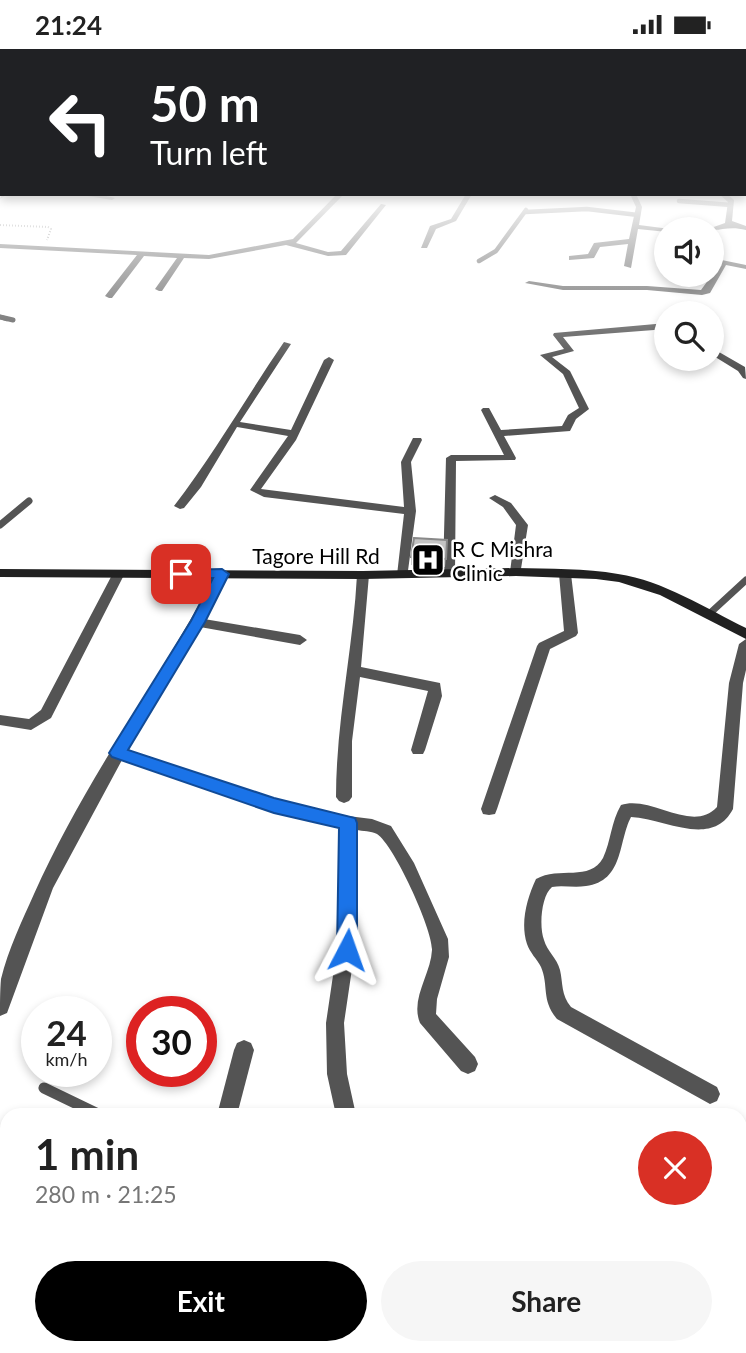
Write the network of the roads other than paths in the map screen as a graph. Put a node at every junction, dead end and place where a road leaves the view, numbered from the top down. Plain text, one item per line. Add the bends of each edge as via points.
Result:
1 (8, 247) edge
2 (276, 247) edge
3 (299, 247) edge
4 (349, 247) edge
5 (499, 247) edge
6 (596, 247) edge
7 (632, 247) edge
8 (142, 254) junction
9 (181, 257) junction
10 (572, 258) dead end
11 (480, 261) dead end
12 (724, 263) edge
13 (628, 266) dead end
14 (746, 267) edge
15 (530, 283) dead end
16 (708, 287) edge
17 (159, 289) dead end
18 (109, 296) dead end
19 (0, 317) edge
20 (13, 320) dead end
21 (654, 327) edge
22 (288, 344) dead end
23 (724, 358) edge
24 (329, 360) dead end
25 (746, 376) edge
26 (486, 410) dead end
27 (234, 424) junction
28 (499, 433) junction
29 (294, 434) junction
30 (417, 440) dead end
31 (495, 498) dead end
32 (29, 501) dead end
33 (180, 506) dead end
34 (410, 511) junction
35 (0, 525) edge
36 (516, 572) junction
37 (0, 573) edge
38 (449, 573) junction
39 (222, 574) junction
40 (565, 574) junction
41 (118, 575) junction
42 (363, 575) junction
43 (403, 575) junction
44 (746, 580) edge
45 (708, 615) junction
46 (198, 622) junction
47 (746, 634) edge
48 (300, 640) dead end
49 (746, 644) edge
50 (356, 671) junction
51 (0, 720) edge
52 (418, 750) dead end
53 (118, 753) junction
54 (344, 797) dead end
55 (489, 809) dead end
56 (348, 823) junction
57 (0, 1007) edge
58 (244, 1050) dead end
59 (468, 1064) dead end
60 (44, 1088) dead end
61 (709, 1094) dead end
62 (85, 1108) edge
63 (229, 1108) edge
64 (344, 1108) edge

1 - 8 street
2 - 9 street
3 - 4 street via 328,254 344,253
5 - 11 lane
6 - 10 street via 591,256
7 - 13 street
8 - 9 street
8 - 18 street
9 - 17 street
12 - 14 street
15 - 16 street via 704,293
19 - 20 lane
21 - 28 street via 557,335 570,351 545,355 567,373 584,409 572,417 566,429
22 - 27 street
23 - 25 street
24 - 29 street
26 - 28 street
27 - 29 street
27 - 33 street
28 - 38 street via 510,459 450,459
29 - 34 street via 256,485 256,492
30 - 34 street via 405,463
31 - 36 street via 507,505 522,525
32 - 35 lane
34 - 43 street
36 - 38 main road, Tagore Hill Rd
36 - 40 main road, Tagore Hill Rd
37 - 41 main road, Tagore Hill Rd
38 - 43 main road, Tagore Hill Rd
39 - 41 main road, Tagore Hill Rd
39 - 42 main road, Tagore Hill Rd
39 - 46 street
40 - 45 main road, Tagore Hill Rd via 620,578 664,592
40 - 55 street via 572,630 544,646
41 - 51 street via 41,719 25,725
42 - 43 main road, Tagore Hill Rd
42 - 50 street
44 - 45 lane
45 - 47 main road, Tagore Hill Rd
46 - 48 street
46 - 53 street
49 - 61 street via 736,683 725,809 719,820 694,823 641,809 627,810 611,860 602,872 591,879 555,879 542,884 534,930 534,940 550,966 556,1005 564,1013
50 - 52 street via 435,687
50 - 54 street via 343,746
53 - 56 street via 274,806
53 - 57 street via 36,908
56 - 59 street via 385,831 392,839 438,928 439,961 427,1017
56 - 64 street via 349,927 335,1023 337,1074
58 - 63 street
60 - 62 lane

